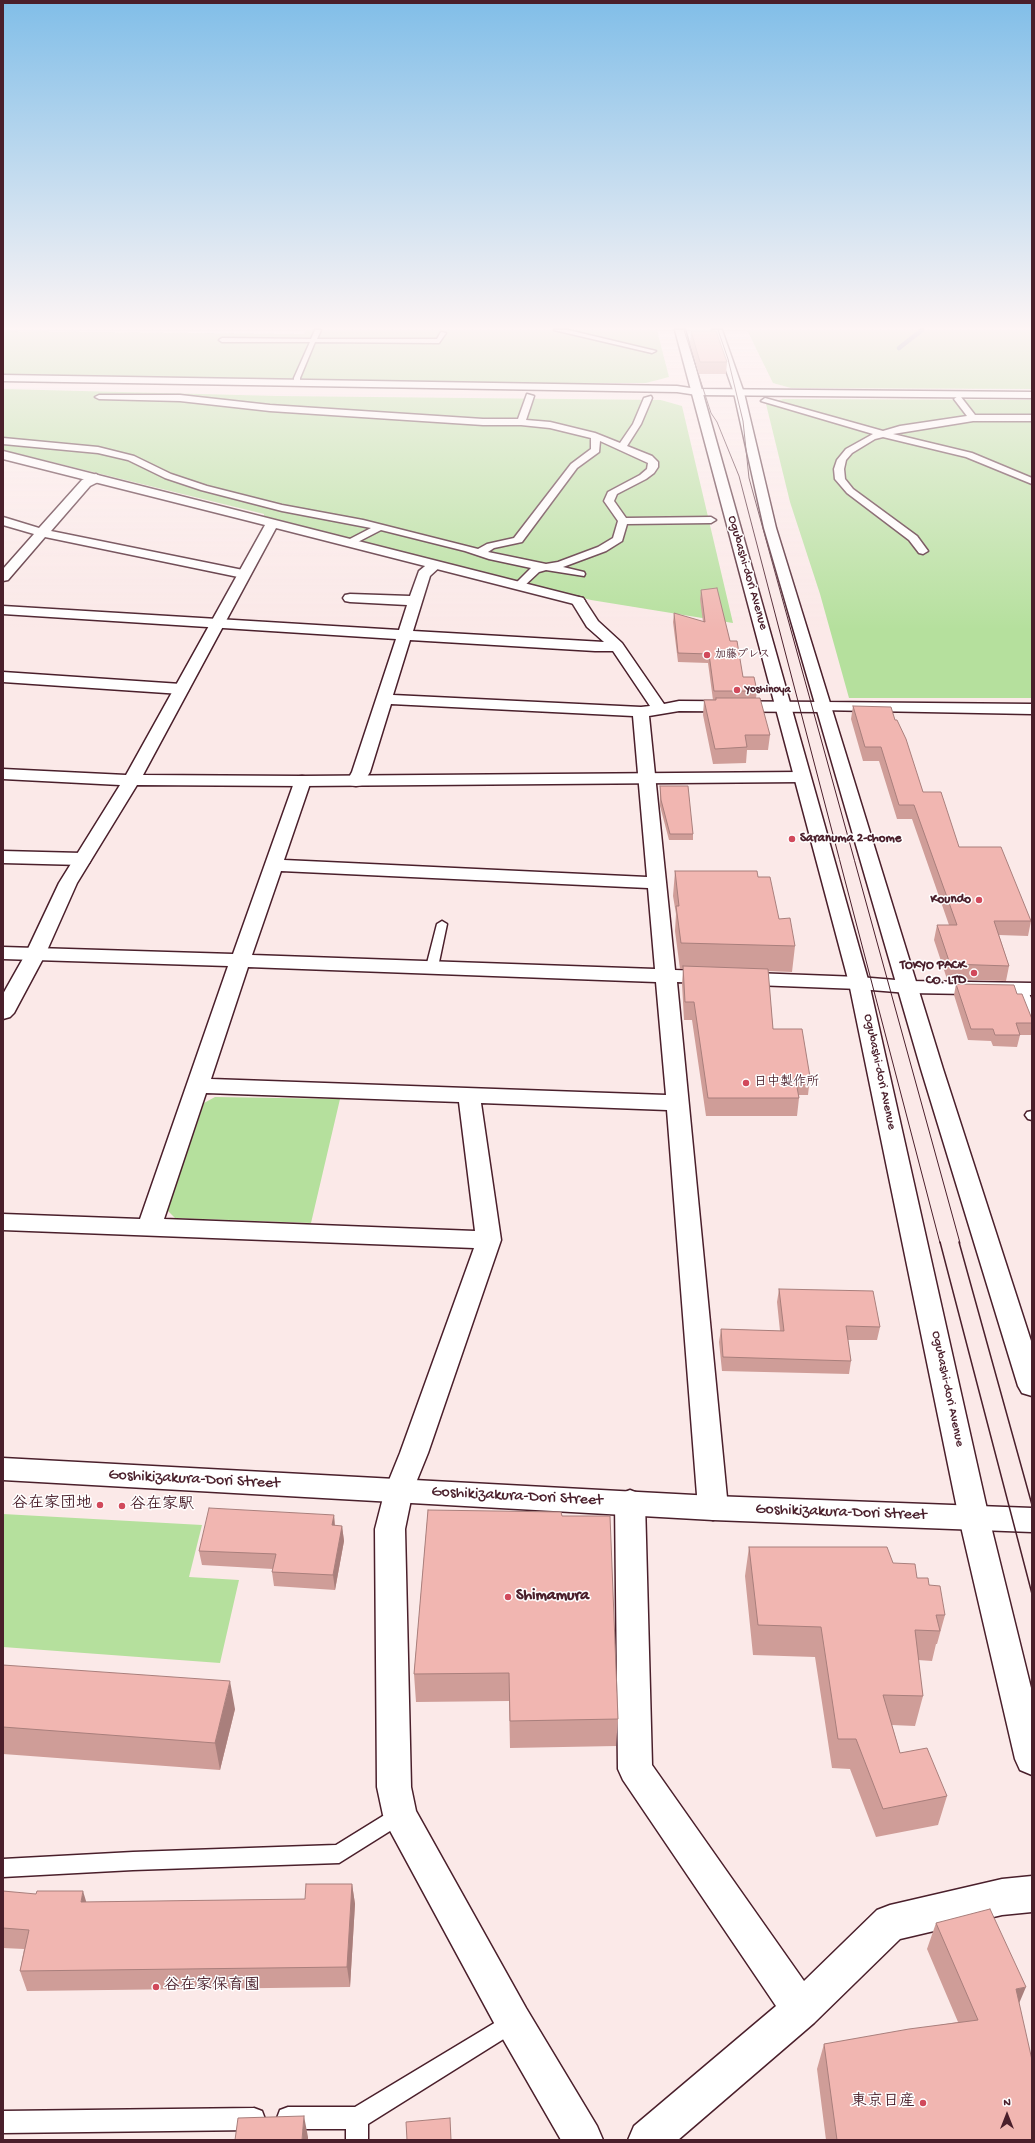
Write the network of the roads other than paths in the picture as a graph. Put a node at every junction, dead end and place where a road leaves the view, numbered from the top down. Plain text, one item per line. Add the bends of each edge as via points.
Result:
1 (570, 430) edge
2 (632, 430) edge
3 (708, 430) edge
4 (747, 430) edge
5 (869, 430) edge
6 (900, 430) edge
7 (883, 434) junction
8 (595, 436) junction
9 (3, 441) edge
10 (622, 446) junction
11 (3, 455) edge
12 (96, 478) junction
13 (1032, 482) edge
14 (204, 488) junction
15 (186, 496) dead end
16 (623, 520) junction
17 (711, 520) dead end
18 (3, 521) edge
19 (272, 524) junction
20 (380, 527) junction
21 (43, 532) junction
22 (350, 543) junction
23 (923, 551) dead end
24 (480, 552) junction
25 (435, 565) junction
26 (547, 568) junction
27 (243, 574) junction
28 (580, 574) dead end
29 (3, 578) edge
30 (518, 586) junction
31 (350, 598) dead end
32 (416, 601) junction
33 (3, 610) edge
34 (217, 624) junction
35 (405, 635) junction
36 (617, 646) junction
37 (3, 677) edge
38 (181, 690) junction
39 (383, 699) junction
40 (784, 706) junction
41 (824, 707) junction
42 (1032, 709) edge
43 (651, 710) junction
44 (3, 774) edge
45 (646, 778) junction
46 (801, 778) junction
47 (132, 780) junction
48 (302, 781) junction
49 (356, 781) junction
50 (3, 857) edge
51 (82, 859) junction
52 (274, 866) junction
53 (657, 884) junction
54 (442, 924) dead end
55 (3, 953) edge
56 (35, 955) junction
57 (241, 961) junction
58 (432, 967) junction
59 (666, 976) junction
60 (860, 983) junction
61 (908, 987) junction
62 (1027, 989) edge
63 (3, 1013) edge
64 (1032, 1014) edge
65 (199, 1086) junction
66 (469, 1095) junction
67 (678, 1103) junction
68 (3, 1222) edge
69 (148, 1228) junction
70 (489, 1240) junction
71 (1032, 1386) edge
72 (3, 1469) edge
73 (399, 1490) junction
74 (630, 1502) junction
75 (713, 1508) junction
76 (974, 1518) junction
77 (1032, 1520) edge
78 (1032, 1758) edge
79 (400, 1815) junction
80 (3, 1868) edge
81 (1032, 1894) edge
82 (801, 2010) junction
83 (513, 2021) junction
84 (357, 2118) junction
85 (3, 2122) edge
86 (357, 2140) edge
87 (583, 2140) edge
88 (648, 2140) edge

1 - 8 street
2 - 10 street
3 - 40 street, Ogubashi-dori Avenue
4 - 41 street via 770,528
5 - 7 street
6 - 7 street
7 - 13 street via 969,455
7 - 23 street via 849,451 839,469 840,479 850,491 913,538
8 - 10 street
8 - 24 street via 596,450 574,466 518,540 491,546
9 - 14 street via 98,450 131,458 168,476
10 - 16 street via 653,462 652,471 613,492 609,500
11 - 12 street
12 - 19 street
12 - 21 street via 86,483
14 - 15 street
14 - 20 street via 282,508
16 - 17 street
16 - 26 street via 618,539 602,549
18 - 21 street
19 - 22 street
19 - 27 street
20 - 22 street
20 - 24 street
21 - 27 street
21 - 29 street
22 - 25 street
24 - 26 street
25 - 30 street
25 - 32 street via 424,574
26 - 28 street
26 - 30 street via 536,569
27 - 34 street
30 - 36 street via 578,601 592,624
31 - 32 street
32 - 35 street
33 - 34 street
34 - 35 street
34 - 38 street
35 - 36 street via 595,647
35 - 39 street
36 - 43 street
37 - 38 street
38 - 47 street
39 - 43 street
39 - 49 street
40 - 41 street
40 - 43 street via 679,706
40 - 46 street, Ogubashi-dori Avenue
41 - 42 street
41 - 61 street
43 - 45 street
44 - 47 street
45 - 46 street
45 - 49 street
45 - 53 street
46 - 60 street, Ogubashi-dori Avenue
47 - 48 street
47 - 51 street
48 - 49 street
48 - 52 street
50 - 51 street
51 - 56 street
52 - 53 street
52 - 57 street
53 - 59 street
54 - 58 lane
55 - 56 street
56 - 57 street
56 - 63 street
57 - 58 street
57 - 65 street
58 - 59 street
59 - 60 street
59 - 67 street
60 - 61 street
60 - 76 street, Ogubashi-dori Avenue
61 - 62 street
61 - 71 street
62 - 64 lane
65 - 66 street
65 - 69 street
66 - 67 street
66 - 70 street
67 - 75 street
68 - 69 street
69 - 70 street
70 - 73 street
72 - 73 street, Goshikizakura-Dori Street
73 - 74 street, Goshikizakura-Dori Street
73 - 79 street via 390,1529 389,1554 394,1787
74 - 75 street, Goshikizakura-Dori Street
74 - 82 street via 635,1769
75 - 76 street, Goshikizakura-Dori Street
76 - 77 street, Goshikizakura-Dori Street
76 - 78 street, Ogubashi-dori Avenue
79 - 80 lane via 339,1854
79 - 83 street
81 - 82 street via 1002,1897 890,1923
82 - 88 street
83 - 84 lane
83 - 87 street
84 - 85 lane
84 - 86 lane

